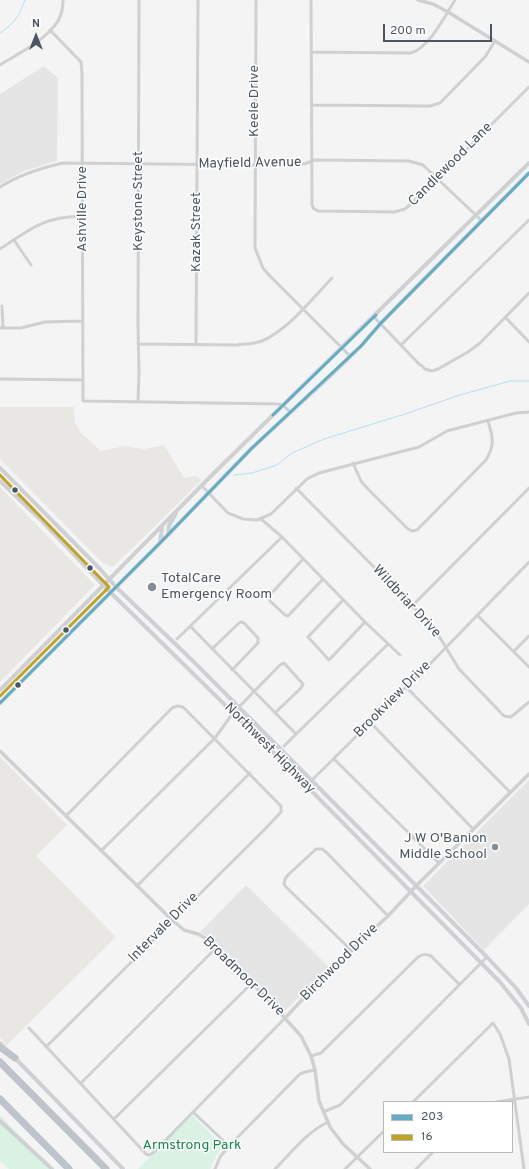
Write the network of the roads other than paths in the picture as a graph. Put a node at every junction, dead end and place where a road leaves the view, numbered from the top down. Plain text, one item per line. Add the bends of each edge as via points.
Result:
1 (64, 0) edge
2 (139, 0) edge
3 (198, 0) edge
4 (256, 0) edge
5 (311, 0) edge
6 (418, 0) edge
7 (455, 0) edge
8 (448, 12) junction
9 (50, 30) junction
10 (496, 41) junction
11 (311, 52) junction
12 (529, 62) edge
13 (0, 65) edge
14 (529, 87) edge
15 (311, 105) junction
16 (311, 161) junction
17 (529, 163) edge
18 (83, 164) junction
19 (139, 164) junction
20 (197, 165) junction
21 (255, 165) junction
22 (529, 173) edge
23 (437, 179) junction
24 (0, 187) edge
25 (476, 215) junction
26 (83, 216) junction
27 (529, 220) edge
28 (482, 221) junction
29 (14, 240) junction
30 (0, 248) edge
31 (31, 265) dead end
32 (332, 278) dead end
33 (529, 293) edge
34 (2, 306) dead end
35 (302, 309) junction
36 (374, 317) junction
37 (505, 317) junction
38 (82, 321) junction
39 (380, 323) junction
40 (1, 328) edge
41 (529, 342) edge
42 (138, 344) junction
43 (196, 345) junction
44 (401, 345) junction
45 (341, 348) junction
46 (350, 356) junction
47 (0, 379) edge
48 (82, 380) junction
49 (138, 402) junction
50 (283, 404) junction
51 (290, 412) junction
52 (529, 412) edge
53 (488, 421) junction
54 (246, 443) junction
55 (252, 448) junction
56 (353, 463) junction
57 (0, 468) edge
58 (7, 474) junction
59 (1, 482) edge
60 (202, 486) junction
61 (296, 488) junction
62 (529, 488) edge
63 (209, 493) junction
64 (177, 510) junction
65 (50, 519) junction
66 (261, 519) junction
67 (44, 524) junction
68 (161, 527) junction
69 (168, 535) junction
70 (282, 537) junction
71 (160, 543) junction
72 (303, 559) junction
73 (529, 562) edge
74 (110, 579) junction
75 (323, 579) junction
76 (104, 585) junction
77 (116, 587) junction
78 (110, 592) junction
79 (343, 600) junction
80 (413, 605) junction
81 (477, 615) junction
82 (365, 622) junction
83 (157, 626) junction
84 (191, 627) junction
85 (152, 632) junction
86 (56, 633) junction
87 (529, 636) edge
88 (178, 639) dead end
89 (63, 641) junction
90 (388, 644) junction
91 (446, 646) junction
92 (212, 649) junction
93 (514, 652) junction
94 (400, 656) dead end
95 (529, 667) edge
96 (232, 670) junction
97 (18, 672) junction
98 (25, 679) junction
99 (406, 686) junction
100 (0, 690) edge
101 (254, 692) junction
102 (529, 702) edge
103 (0, 703) edge
104 (238, 708) junction
105 (233, 713) junction
106 (275, 713) junction
107 (370, 722) junction
108 (296, 734) junction
109 (214, 738) junction
110 (284, 746) dead end
111 (0, 751) edge
112 (334, 759) junction
113 (250, 773) junction
114 (529, 774) edge
115 (312, 781) junction
116 (306, 786) junction
117 (510, 792) junction
118 (66, 816) junction
119 (473, 829) junction
120 (101, 851) junction
121 (439, 864) junction
122 (137, 886) junction
123 (416, 886) junction
124 (410, 892) junction
125 (388, 916) junction
126 (172, 920) junction
127 (216, 948) junction
128 (352, 951) junction
129 (487, 957) junction
130 (482, 963) junction
131 (252, 983) junction
132 (459, 984) junction
133 (529, 1006) edge
134 (285, 1018) junction
135 (529, 1024) edge
136 (29, 1028) dead end
137 (0, 1043) edge
138 (0, 1047) edge
139 (46, 1047) junction
140 (311, 1056) junction
141 (15, 1058) junction
142 (0, 1062) edge
143 (316, 1070) junction
144 (81, 1083) junction
145 (529, 1097) edge
146 (0, 1099) edge
147 (515, 1099) junction
148 (414, 1101) edge
149 (502, 1101) edge
150 (193, 1112) junction
151 (323, 1112) junction
152 (114, 1119) junction
153 (0, 1121) edge
154 (328, 1122) junction
155 (383, 1132) edge
156 (229, 1146) junction
157 (432, 1153) edge
158 (358, 1157) junction
159 (52, 1169) edge
160 (69, 1169) edge
161 (106, 1169) edge
162 (123, 1169) edge
163 (215, 1169) edge
164 (275, 1169) edge
165 (345, 1169) edge
166 (370, 1169) edge
167 (416, 1169) edge
168 (524, 1169) edge

1 - 9 street via 59,20
2 - 19 street, Keystone Street
3 - 20 street, Kazak Street
4 - 21 street, Keele Drive
5 - 11 street
6 - 8 street
7 - 8 street
8 - 10 street
8 - 11 street via 439,28 416,52
9 - 13 street
9 - 18 street, Ashville Drive via 81,62
10 - 12 street
10 - 15 street via 485,57 440,103 417,107
11 - 15 street
14 - 23 street, Candlewood Lane
15 - 16 street
16 - 21 street, Mayfield Avenue via 304,164
16 - 23 street, Mayfield Avenue via 408,161 423,165
16 - 23 street, Candlewood Lane via 312,204 318,211 400,212
17 - 25 main road
18 - 19 street, Mayfield Avenue
18 - 24 street, Mayfield Avenue via 63,163 46,167 19,176
18 - 26 street, Ashville Drive
19 - 20 street, Mayfield Avenue
19 - 42 street, Keystone Street
20 - 21 street, Mayfield Avenue
20 - 43 street, Kazak Street
21 - 35 street, Keele Drive via 255,248 263,268
22 - 28 main road
23 - 25 street, Mayfield Avenue
25 - 28 street, Mayfield Avenue
25 - 36 main road
26 - 29 street via 49,220 36,225
26 - 38 street, Ashville Drive
27 - 44 street
28 - 39 main road
29 - 30 street
29 - 31 street
32 - 35 street
33 - 37 street
34 - 40 street
35 - 43 street via 274,334 262,341 237,345
35 - 45 street, Keele Drive
36 - 39 street
36 - 45 main road
37 - 41 street
37 - 44 street via 468,352 438,369 425,369
38 - 40 street via 46,322 21,328
38 - 48 street, Ashville Drive
39 - 44 street
39 - 46 main road
42 - 43 street
42 - 49 street, Keystone Street
45 - 46 street, Keele Drive
45 - 50 main road
46 - 51 main road
47 - 48 street
48 - 49 street, Ashville Drive via 83,401
49 - 50 street
50 - 51 street
50 - 54 main road
51 - 55 main road
52 - 53 street
53 - 56 street via 447,431 419,447
53 - 56 street via 493,445 486,460 417,530 408,529 368,489 361,481
54 - 55 main road
54 - 60 main road
55 - 63 main road
56 - 61 street via 319,472
57 - 58 main road, Northwest Highway
58 - 59 main road
58 - 65 main road, Northwest Highway
59 - 67 main road, Northwest Highway
60 - 63 street
60 - 64 main road
61 - 66 street via 271,514
61 - 80 street, Wildbriar Drive
62 - 80 street
63 - 66 street via 234,516 251,520
63 - 69 main road
64 - 68 main road
64 - 69 main road via 169,526
65 - 67 main road
65 - 74 main road, Northwest Highway
66 - 70 street
67 - 76 main road, Northwest Highway
68 - 71 main road
68 - 74 main road
69 - 71 main road
70 - 72 street
70 - 84 street
71 - 77 main road
72 - 75 street
72 - 75 street via 270,596 270,601 288,616
73 - 81 street, Brookview Drive
74 - 76 main road
74 - 77 main road, Northwest Highway
75 - 79 street
76 - 78 main road, Northwest Highway
76 - 86 main road
77 - 78 main road
77 - 83 main road, Northwest Highway
78 - 85 main road, Northwest Highway
78 - 89 main road
79 - 82 street
79 - 82 street via 308,638 329,660
80 - 91 street, Wildbriar Drive
81 - 91 street, Brookview Drive
81 - 93 street
82 - 90 street
83 - 85 main road
83 - 104 main road, Northwest Highway
84 - 88 street
84 - 92 street
85 - 105 main road, Northwest Highway
86 - 89 main road
86 - 97 main road
87 - 93 street
89 - 98 main road
90 - 94 street
90 - 108 street
91 - 99 street, Brookview Drive
91 - 102 street, Wildbriar Drive via 459,669 504,716 511,717
92 - 96 street
92 - 96 street via 239,623 244,623 258,638 258,644
93 - 95 street
96 - 101 street
97 - 98 main road
97 - 100 main road
98 - 103 main road
99 - 107 street, Brookview Drive
99 - 117 street
101 - 104 street
101 - 106 street
101 - 106 street via 280,664 286,664 303,684
104 - 105 street
104 - 115 main road, Northwest Highway
105 - 109 street
105 - 116 main road, Northwest Highway
106 - 108 street
107 - 112 street, Brookview Drive
107 - 119 street
108 - 110 street
109 - 113 street
109 - 118 street via 183,707 172,708
109 - 120 street
111 - 118 street, Broadmoor Drive
112 - 115 street, Brookview Drive
112 - 121 street
113 - 122 street
113 - 126 street, Intervale Drive via 281,806 281,812
114 - 117 street, Birchwood Drive
115 - 116 street, Brookview Drive
115 - 123 main road, Northwest Highway
116 - 124 main road, Northwest Highway
117 - 119 street, Birchwood Drive
118 - 120 street, Broadmoor Drive
119 - 121 street, Birchwood Drive
120 - 122 street, Broadmoor Drive
121 - 123 street, Birchwood Drive
122 - 126 street, Broadmoor Drive
123 - 124 street, Birchwood Drive
123 - 129 main road, Northwest Highway
124 - 125 street, Birchwood Drive
124 - 130 main road, Northwest Highway
125 - 128 street, Birchwood Drive
125 - 128 street via 322,849 316,849 288,875 284,884 286,887
126 - 127 street, Broadmoor Drive via 184,930 205,938
126 - 139 street, Intervale Drive
127 - 131 street, Broadmoor Drive
127 - 144 street
128 - 134 street, Birchwood Drive via 333,967
129 - 130 street
129 - 133 main road, Northwest Highway
130 - 132 street
130 - 135 main road, Northwest Highway via 517,1002
131 - 134 street, Broadmoor Drive
131 - 152 street
132 - 140 street via 431,956 422,955 321,1053
132 - 151 street via 340,1105
134 - 140 street, Broadmoor Drive via 302,1036
134 - 150 street, Birchwood Drive
136 - 139 street
137 - 141 main road
138 - 141 highway
139 - 144 street
140 - 143 street, Broadmoor Drive
141 - 162 main road
142 - 161 highway
143 - 151 street, Broadmoor Drive via 319,1101
143 - 156 street via 300,1074
144 - 152 street
145 - 147 street
146 - 160 highway
147 - 148 street via 507,1049 493,1024
147 - 149 street
147 - 168 street
150 - 152 street, Birchwood Drive via 149,1155
150 - 156 street
151 - 154 street, Broadmoor Drive
153 - 159 main road
154 - 158 street, Broadmoor Drive via 339,1139
154 - 164 street via 319,1126
155 - 158 street
156 - 163 street
157 - 167 street
158 - 165 street
158 - 166 street, Broadmoor Drive

